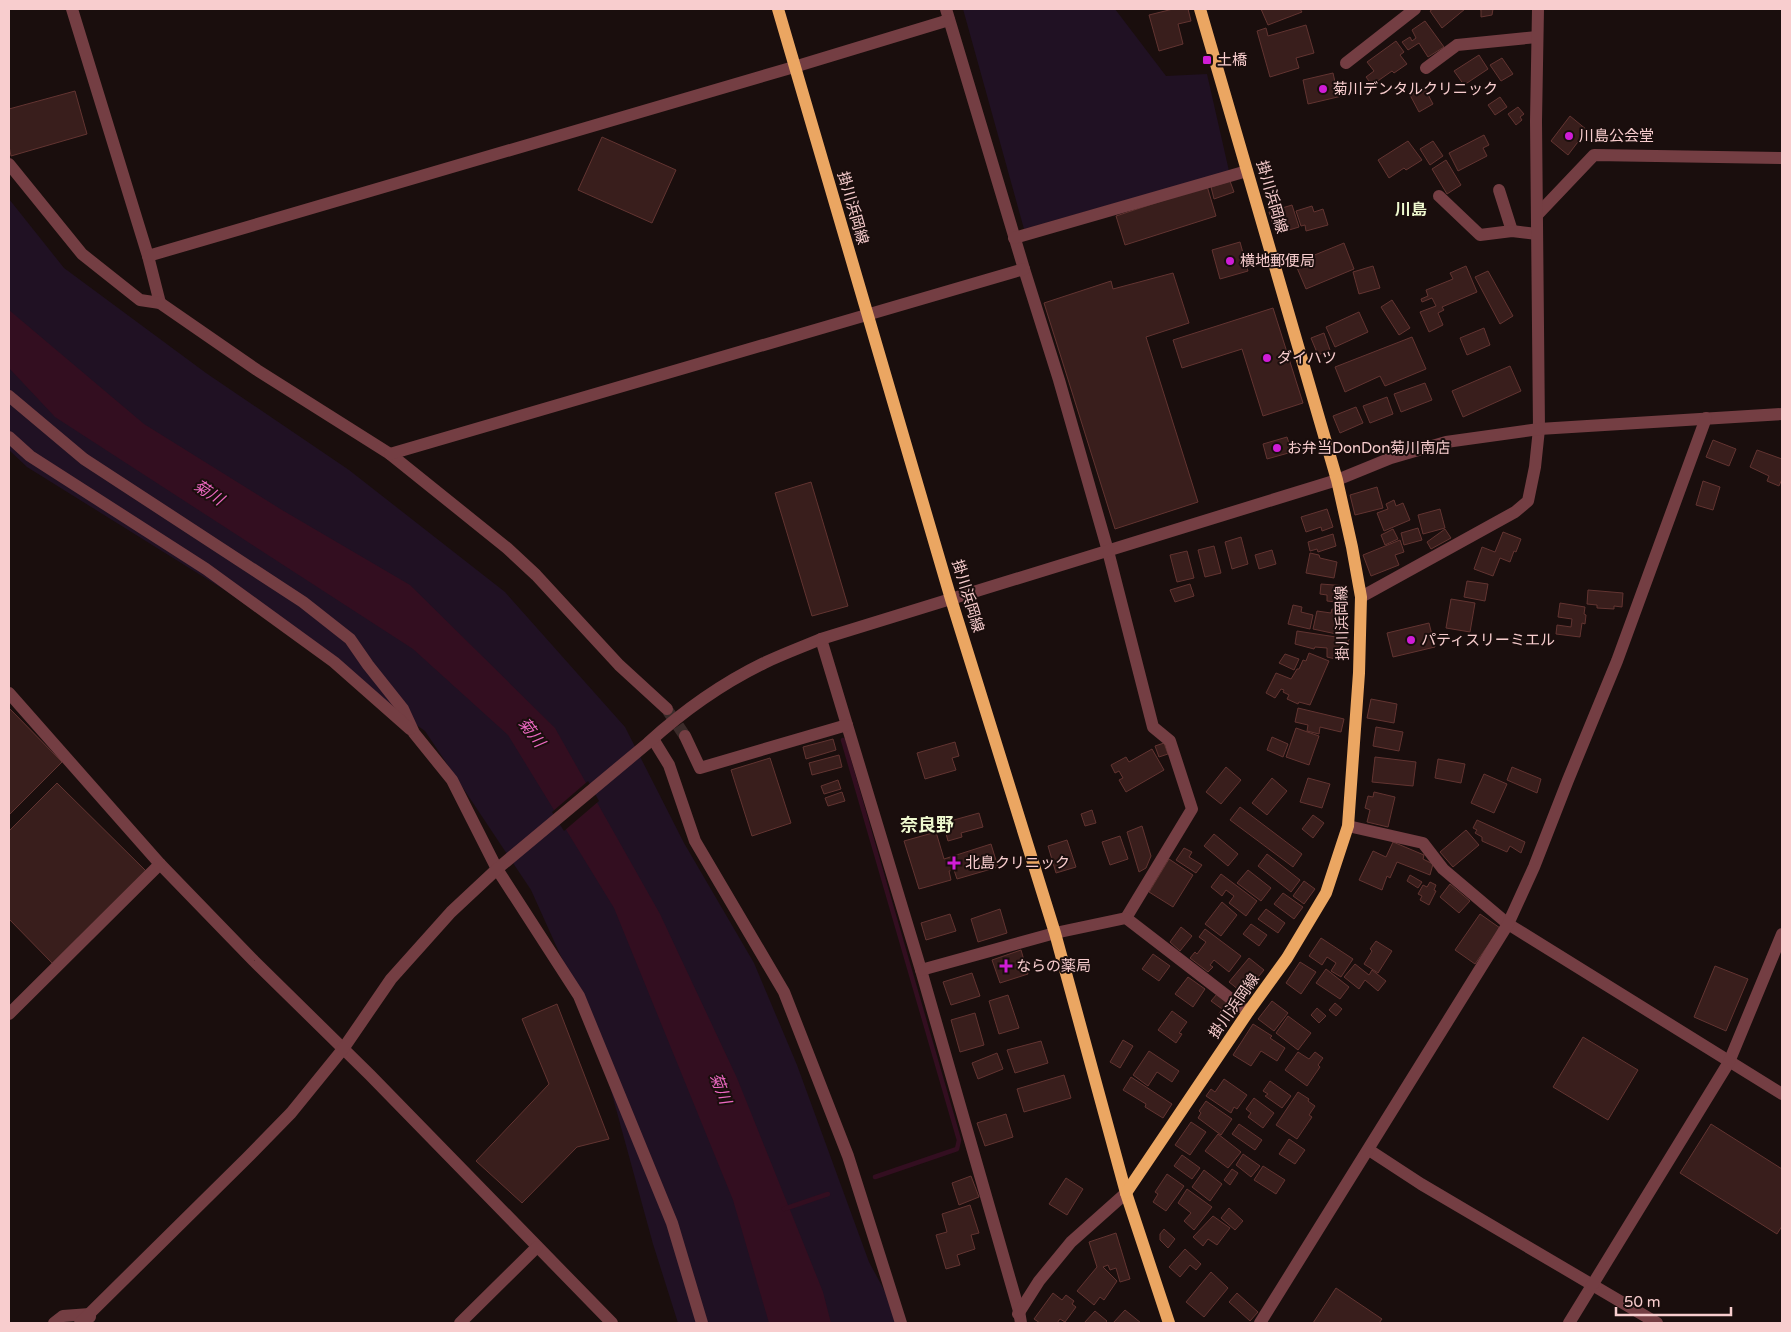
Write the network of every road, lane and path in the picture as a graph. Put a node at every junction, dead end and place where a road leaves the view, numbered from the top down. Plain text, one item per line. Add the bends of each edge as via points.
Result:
1 (74, 9) edge
2 (778, 9) edge
3 (1200, 9) edge
4 (1415, 9) edge
5 (1538, 9) edge
6 (948, 15) edge
7 (1537, 37) junction
8 (1346, 64) dead end
9 (794, 68) junction
10 (1426, 68) dead end
11 (1782, 158) edge
12 (9, 164) edge
13 (1247, 170) junction
14 (1499, 190) dead end
15 (1439, 196) dead end
16 (1537, 215) junction
17 (1512, 230) junction
18 (1537, 234) junction
19 (1014, 238) junction
20 (148, 256) junction
21 (1024, 269) junction
22 (160, 303) junction
23 (867, 315) junction
24 (9, 396) edge
25 (1782, 414) edge
26 (1706, 418) junction
27 (1539, 429) junction
28 (9, 437) edge
29 (390, 454) junction
30 (1337, 480) junction
31 (1108, 551) junction
32 (1361, 597) junction
33 (951, 599) junction
34 (821, 639) junction
35 (9, 693) edge
36 (667, 709) tunnel mouth
37 (847, 725) junction
38 (414, 733) junction
39 (684, 736) tunnel mouth
40 (650, 741) junction
41 (1348, 826) junction
42 (160, 864) junction
43 (500, 867) junction
44 (1126, 918) junction
45 (1508, 924) junction
46 (1055, 933) junction
47 (1782, 934) edge
48 (921, 970) junction
49 (1248, 1012) junction
50 (9, 1014) edge
51 (343, 1049) junction
52 (1729, 1062) junction
53 (1782, 1094) edge
54 (1369, 1150) junction
55 (1126, 1193) junction
56 (537, 1247) junction
57 (1593, 1285) junction
58 (1020, 1317) edge
59 (90, 1318) edge
60 (54, 1323) edge
61 (80, 1323) edge
62 (460, 1323) edge
63 (612, 1323) edge
64 (702, 1323) edge
65 (901, 1323) edge
66 (1014, 1323) edge
67 (1169, 1323) edge
68 (1260, 1323) edge
69 (1569, 1323) edge
70 (1657, 1323) edge

1 - 20 street
2 - 9 main road, 掛川浜岡線
3 - 13 main road, 掛川浜岡線
4 - 8 street
5 - 7 street
6 - 9 street
6 - 19 street
7 - 10 street via 1457,45
7 - 16 street
9 - 20 street
9 - 23 main road, 掛川浜岡線
11 - 16 street via 1594,155
12 - 22 street via 82,254 140,300
13 - 19 street
13 - 30 main road, 掛川浜岡線
14 - 17 street
15 - 17 street via 1480,236
16 - 18 street
17 - 18 street
18 - 27 street
19 - 21 street
20 - 22 street
21 - 23 street
21 - 31 street
22 - 29 street via 257,370
23 - 29 street
23 - 33 main road, 掛川浜岡線
24 - 38 street via 84,459 303,602 350,639 403,709
25 - 26 street
26 - 27 street
26 - 45 street via 1617,661
27 - 30 street via 1446,442 1391,458
27 - 32 street via 1528,500 1507,516
28 - 38 street via 30,456 206,568 334,662
29 - 36 street via 507,548 619,665
30 - 31 street
30 - 32 main road, 掛川浜岡線
31 - 33 street
31 - 44 street via 1153,727 1170,741 1192,809
32 - 41 main road, 掛川浜岡線 via 1360,673
33 - 34 street
33 - 46 main road, 掛川浜岡線
34 - 37 street
34 - 40 street via 764,663 725,686 678,717
35 - 42 street
37 - 39 street via 700,768
37 - 48 street
38 - 43 street via 452,780
40 - 43 street
40 - 65 street via 669,765 695,841 784,992 848,1156
41 - 45 street via 1423,843 1443,869
41 - 49 main road, 掛川浜岡線 via 1326,893 1287,958
42 - 50 street
42 - 51 street
43 - 51 street via 450,912 391,979
43 - 64 street via 579,996 672,1223
44 - 46 street
44 - 49 street
45 - 52 street
45 - 54 street
46 - 48 street
46 - 55 main road, 掛川浜岡線
47 - 52 street
48 - 58 street
49 - 55 main road, 掛川浜岡線
51 - 56 street
51 - 59 street via 285,1119
52 - 53 street
52 - 57 street
54 - 57 street
54 - 68 street
55 - 58 street via 1071,1242 1039,1281
55 - 67 main road, 掛川浜岡線
56 - 62 street
56 - 63 street
57 - 69 street
57 - 70 street
58 - 66 street
59 - 60 street via 63,1316
59 - 61 street

